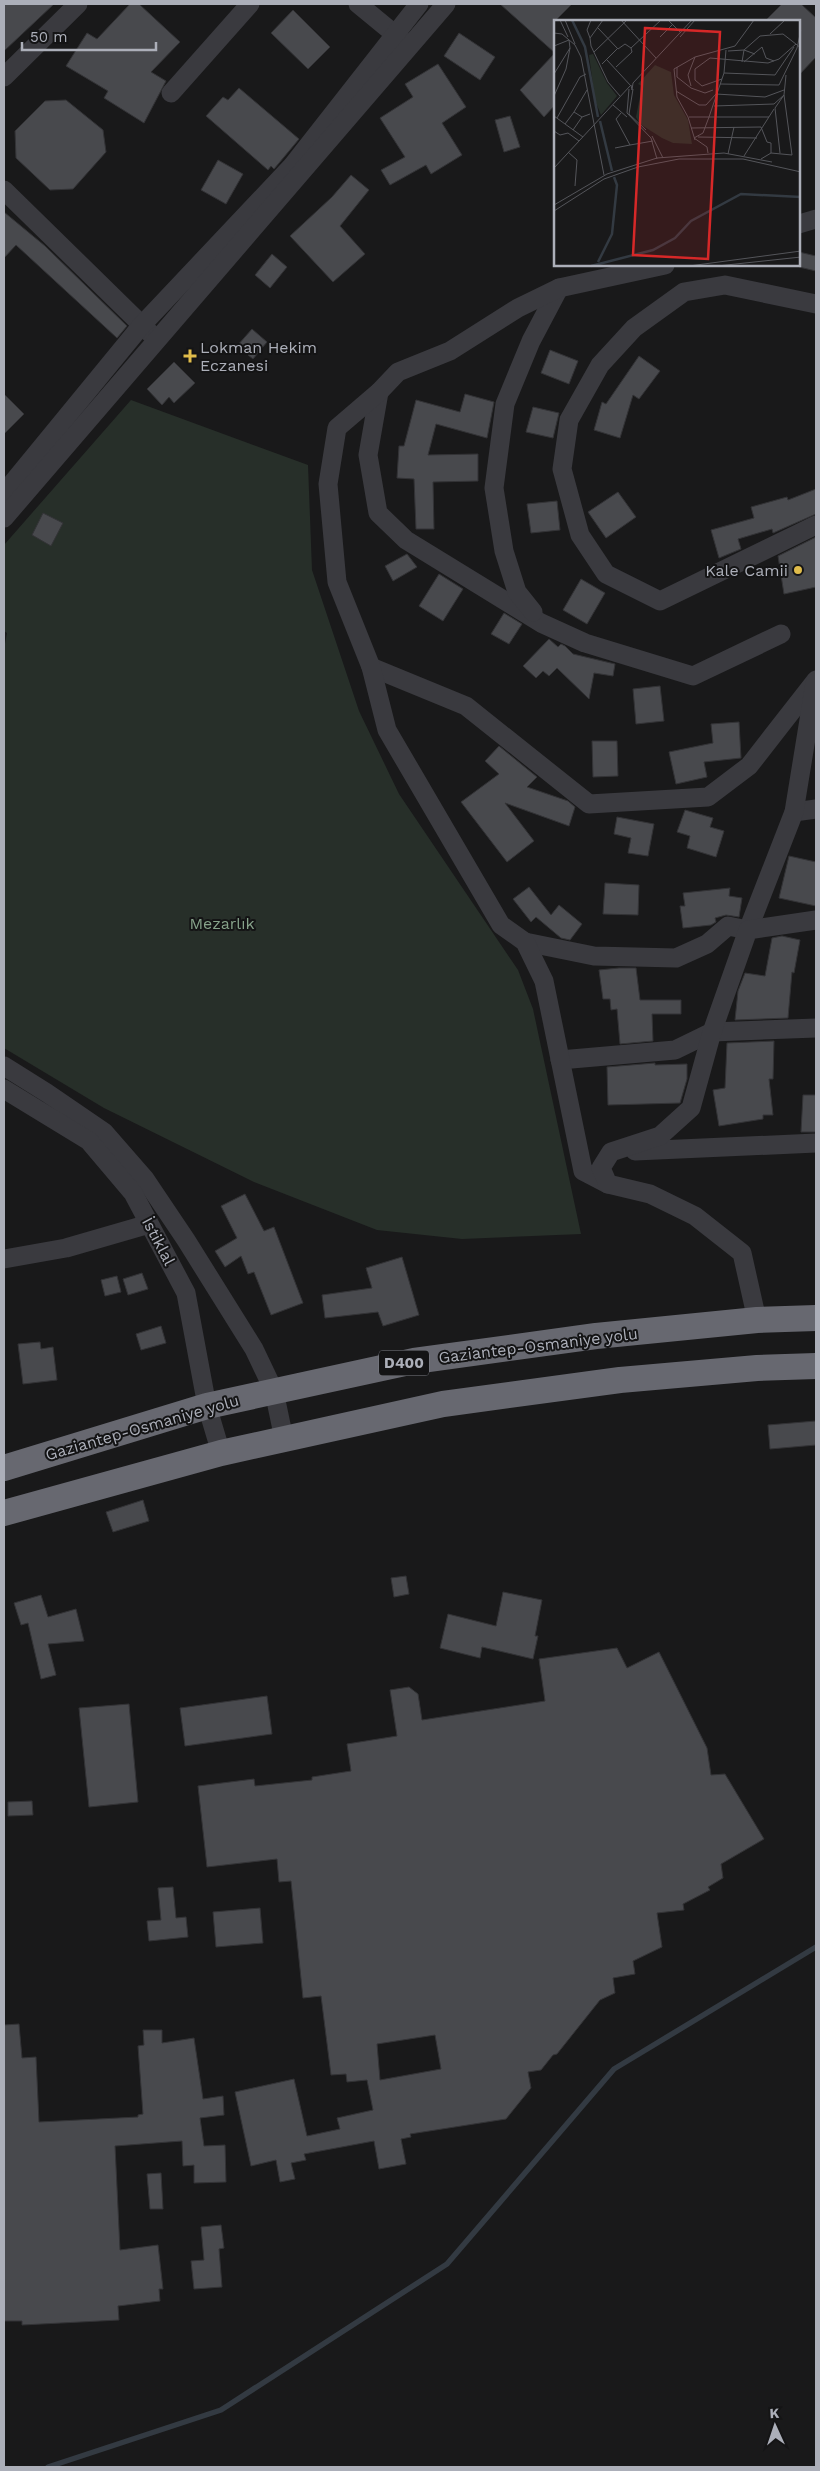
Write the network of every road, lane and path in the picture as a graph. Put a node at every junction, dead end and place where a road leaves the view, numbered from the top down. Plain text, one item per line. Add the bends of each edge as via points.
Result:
1 (78, 4) edge
2 (250, 4) edge
3 (358, 4) edge
4 (419, 4) edge
5 (446, 4) edge
6 (395, 34) junction
7 (410, 47) junction
8 (4, 77) edge
9 (172, 93) dead end
10 (4, 190) edge
11 (816, 219) edge
12 (800, 224) edge
13 (660, 266) edge
14 (559, 288) junction
15 (816, 304) edge
16 (141, 326) junction
17 (157, 340) junction
18 (379, 392) junction
19 (4, 493) edge
20 (4, 518) edge
21 (816, 525) edge
22 (541, 623) junction
23 (781, 634) dead end
24 (371, 666) junction
25 (816, 680) edge
26 (816, 809) edge
27 (794, 812) junction
28 (816, 920) edge
29 (748, 930) junction
30 (525, 942) junction
31 (816, 1028) edge
32 (712, 1032) junction
33 (560, 1060) junction
34 (4, 1066) edge
35 (4, 1089) edge
36 (816, 1143) edge
37 (611, 1152) junction
38 (608, 1184) junction
39 (150, 1224) junction
40 (4, 1259) edge
41 (816, 1318) edge
42 (757, 1320) junction
43 (816, 1366) edge
44 (274, 1391) junction
45 (207, 1406) junction
46 (284, 1439) junction
47 (221, 1453) junction
48 (4, 1468) edge
49 (4, 1513) edge

1 - 8 street
2 - 9 street
3 - 6 street
4 - 6 street
5 - 7 street
6 - 7 street
6 - 16 street via 292,166
7 - 17 street
10 - 16 street
11 - 12 street
13 - 14 street
14 - 18 street via 518,308 450,350 398,372
14 - 22 street via 531,341 505,404 494,488 504,551 517,592
15 - 21 street via 725,285 684,292 634,328 600,365 569,420 562,469 580,535 606,574 660,601
16 - 17 street
16 - 19 street
17 - 20 street
18 - 22 street via 368,455 378,513 406,540
18 - 24 street via 337,428 328,484 337,582
22 - 23 street via 585,643 693,676
24 - 25 street via 466,706 589,804 708,797 749,766
24 - 30 street via 387,730 501,925
25 - 27 street
26 - 27 street
27 - 29 street
28 - 29 street
29 - 30 street via 728,926 707,944 676,958 594,956
29 - 32 street
30 - 33 street via 544,981
31 - 32 street
32 - 33 street via 675,1050
32 - 37 street via 691,1108 660,1136
33 - 38 street via 583,1171
34 - 44 street via 104,1132 145,1179 254,1349
35 - 39 street, İstiklal via 89,1141 133,1193
36 - 37 street
37 - 38 street via 601,1168
38 - 42 street via 650,1194 695,1216 742,1253
39 - 40 street via 66,1248
39 - 45 street, İstiklal via 186,1293
41 - 42 highway, Gaziantep-Osmaniye yolu / D400
42 - 44 highway, Gaziantep-Osmaniye yolu / D400 via 596,1336 414,1361
43 - 46 highway via 630,1379 443,1404
44 - 45 highway, Gaziantep-Osmaniye yolu / D400
44 - 46 street
45 - 47 street, İstiklal
45 - 48 highway, Gaziantep-Osmaniye yolu / D400
46 - 47 highway
47 - 49 highway

